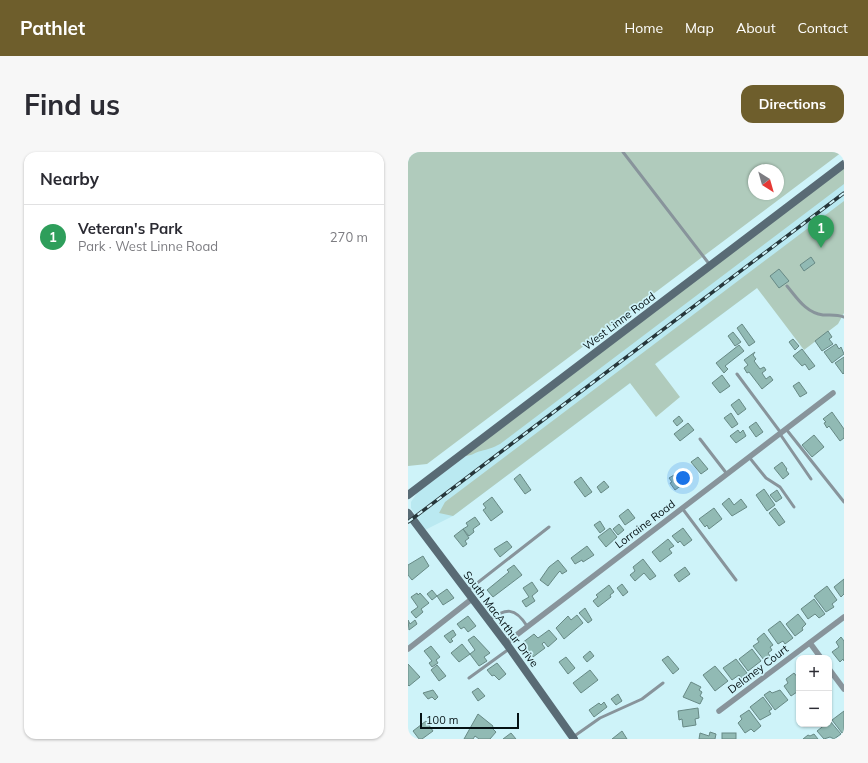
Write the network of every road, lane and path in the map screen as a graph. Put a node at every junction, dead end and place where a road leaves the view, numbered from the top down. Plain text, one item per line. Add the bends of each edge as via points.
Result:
1 (623, 152) edge
2 (844, 164) edge
3 (710, 265) junction
4 (787, 286) dead end
5 (844, 317) edge
6 (737, 374) dead end
7 (833, 393) dead end
8 (782, 432) junction
9 (700, 439) dead end
10 (749, 457) junction
11 (727, 474) junction
12 (811, 479) dead end
13 (408, 495) edge
14 (844, 502) edge
15 (794, 507) dead end
16 (682, 508) junction
17 (408, 513) edge
18 (550, 527) dead end
19 (736, 580) dead end
20 (467, 591) junction
21 (473, 598) junction
22 (844, 618) edge
23 (489, 620) junction
24 (527, 626) junction
25 (810, 643) junction
26 (508, 645) junction
27 (408, 649) edge
28 (819, 655) edge
29 (832, 673) edge
30 (468, 678) dead end
31 (663, 683) dead end
32 (844, 689) edge
33 (719, 711) dead end
34 (573, 738) edge

1 - 3 lane
2 - 3 street, West Linne Road
3 - 13 street, West Linne Road
4 - 5 lane via 812,312
6 - 8 lane
7 - 8 street, Lorraine Road
8 - 10 street, Lorraine Road
8 - 12 lane
8 - 14 lane
9 - 11 lane
10 - 11 street, Lorraine Road
10 - 15 lane via 766,478 780,487
11 - 16 street, Lorraine Road
16 - 19 lane
16 - 24 street, Lorraine Road
17 - 20 street, South MacArthur Drive
18 - 20 lane
20 - 21 street, South MacArthur Drive
21 - 23 street, South MacArthur Drive
21 - 27 street
22 - 25 street, Delaney Court
23 - 24 lane via 502,611 508,611 517,613
23 - 26 street, South MacArthur Drive
24 - 26 street, Lorraine Road
25 - 28 street
25 - 33 street, Delaney Court
26 - 30 lane
26 - 34 street, South MacArthur Drive
29 - 32 street
31 - 34 lane via 642,699 600,718

